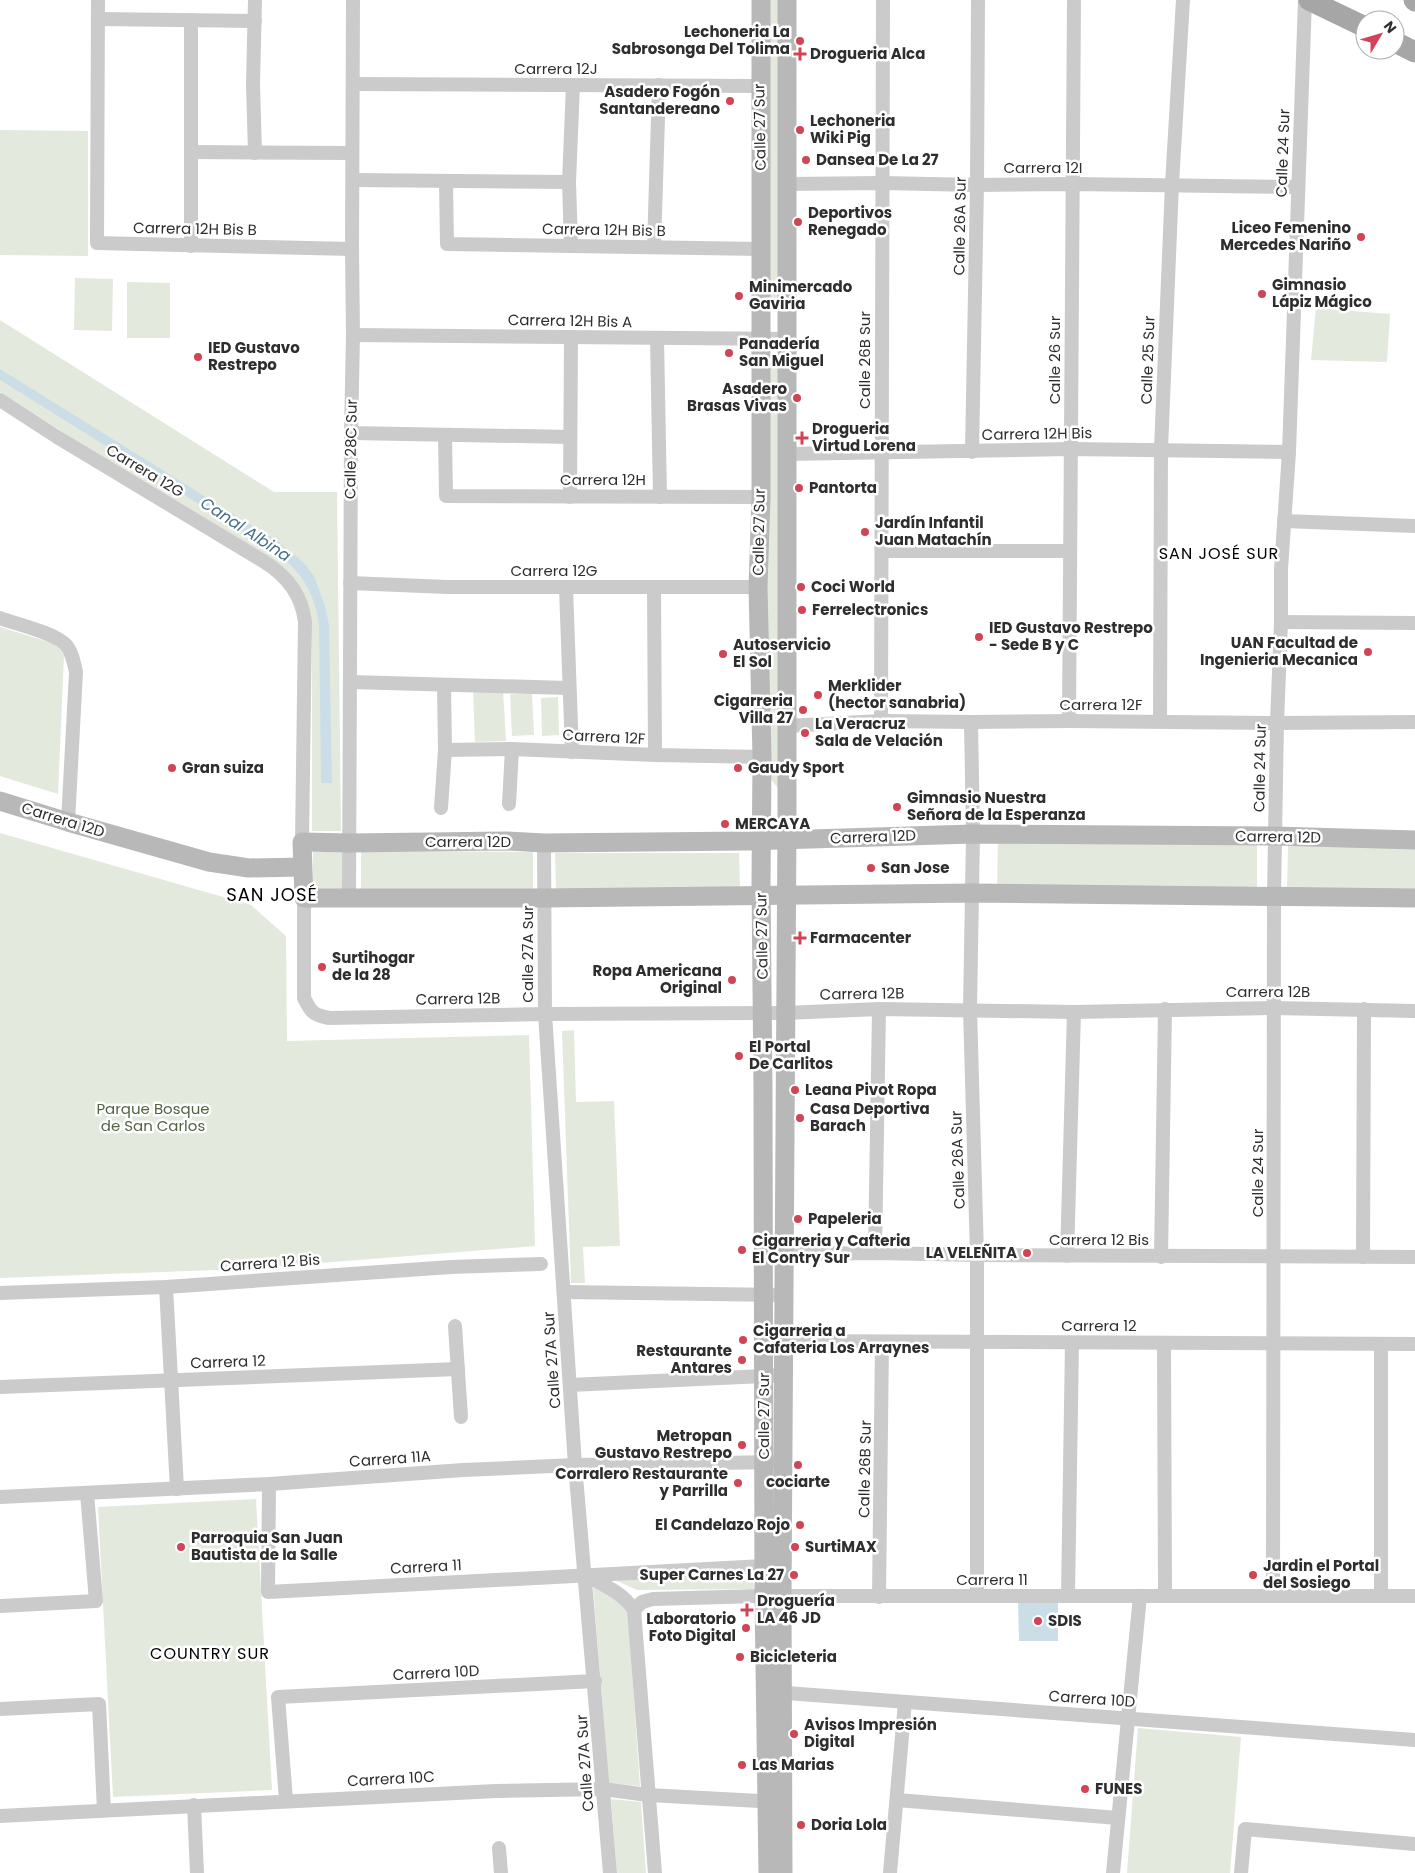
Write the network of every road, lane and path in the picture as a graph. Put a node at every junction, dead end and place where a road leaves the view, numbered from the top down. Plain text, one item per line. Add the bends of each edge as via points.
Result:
1 (98, 0) edge
2 (255, 0) edge
3 (354, 0) edge
4 (761, 0) edge
5 (787, 0) edge
6 (883, 0) edge
7 (978, 0) edge
8 (1074, 0) edge
9 (1183, 0) edge
10 (1305, 0) edge
11 (1309, 0) edge
12 (98, 19) junction
13 (191, 20) junction
14 (255, 21) junction
15 (1355, 22) edge
16 (353, 84) junction
17 (573, 85) junction
18 (659, 85) junction
19 (760, 86) junction
20 (191, 152) junction
21 (255, 153) junction
22 (352, 153) junction
23 (352, 180) junction
24 (446, 182) junction
25 (569, 182) junction
26 (882, 182) junction
27 (788, 184) junction
28 (1072, 184) junction
29 (1172, 184) junction
30 (977, 185) junction
31 (1298, 187) junction
32 (191, 246) junction
33 (570, 246) junction
34 (654, 247) junction
35 (352, 249) junction
36 (762, 249) junction
37 (353, 335) junction
38 (571, 337) junction
39 (658, 338) junction
40 (761, 339) junction
41 (787, 339) junction
42 (0, 400) edge
43 (351, 433) junction
44 (445, 435) junction
45 (570, 437) junction
46 (1070, 449) junction
47 (1161, 449) junction
48 (972, 452) junction
49 (1289, 452) junction
50 (881, 453) junction
51 (786, 454) junction
52 (570, 497) junction
53 (660, 497) junction
54 (761, 497) junction
55 (1284, 520) junction
56 (1415, 526) edge
57 (883, 551) junction
58 (1070, 551) junction
59 (350, 584) junction
60 (654, 587) junction
61 (758, 587) junction
62 (566, 588) junction
63 (0, 618) edge
64 (1281, 622) junction
65 (1415, 623) edge
66 (351, 682) junction
67 (444, 686) junction
68 (568, 688) junction
69 (881, 721) junction
70 (1069, 721) junction
71 (1160, 721) junction
72 (971, 722) junction
73 (1415, 722) edge
74 (1277, 723) junction
75 (786, 726) junction
76 (512, 748) junction
77 (445, 750) junction
78 (572, 752) junction
79 (655, 755) junction
80 (762, 757) junction
81 (0, 801) edge
82 (509, 804) dead end
83 (441, 808) dead end
84 (68, 822) junction
85 (973, 834) junction
86 (1275, 836) junction
87 (787, 839) junction
88 (1415, 840) edge
89 (761, 841) junction
90 (302, 842) junction
91 (350, 843) junction
92 (544, 843) junction
93 (302, 867) junction
94 (973, 892) junction
95 (786, 895) junction
96 (1274, 895) junction
97 (761, 896) junction
98 (304, 898) junction
99 (349, 898) junction
100 (544, 898) junction
101 (1415, 898) edge
102 (1274, 1008) junction
103 (879, 1009) junction
104 (970, 1009) junction
105 (1364, 1009) junction
106 (1165, 1010) junction
107 (1415, 1011) edge
108 (1074, 1012) junction
109 (762, 1013) junction
110 (785, 1013) junction
111 (545, 1014) junction
112 (875, 1253) junction
113 (784, 1254) junction
114 (977, 1255) junction
115 (1067, 1256) junction
116 (1161, 1257) junction
117 (1274, 1257) junction
118 (1363, 1257) junction
119 (1415, 1257) edge
120 (541, 1264) dead end
121 (166, 1287) junction
122 (564, 1292) junction
123 (0, 1293) edge
124 (783, 1295) junction
125 (764, 1296) junction
126 (455, 1326) dead end
127 (783, 1341) junction
128 (882, 1342) junction
129 (977, 1342) junction
130 (1072, 1343) junction
131 (1164, 1343) junction
132 (1274, 1343) junction
133 (1381, 1344) junction
134 (1415, 1344) edge
135 (458, 1369) junction
136 (783, 1375) junction
137 (764, 1376) junction
138 (170, 1380) junction
139 (570, 1385) junction
140 (0, 1387) edge
141 (461, 1417) dead end
142 (773, 1462) junction
143 (575, 1465) junction
144 (269, 1484) junction
145 (177, 1489) junction
146 (86, 1493) junction
147 (0, 1497) edge
148 (764, 1566) junction
149 (586, 1575) junction
150 (773, 1596) junction
151 (977, 1596) junction
152 (1068, 1596) junction
153 (1140, 1596) junction
154 (1165, 1596) junction
155 (1274, 1596) junction
156 (1382, 1596) junction
157 (1415, 1596) edge
158 (879, 1597) junction
159 (0, 1606) edge
160 (634, 1610) junction
161 (595, 1681) junction
162 (774, 1692) junction
163 (905, 1702) junction
164 (0, 1708) edge
165 (1128, 1718) junction
166 (1415, 1740) edge
167 (603, 1789) junction
168 (648, 1795) junction
169 (286, 1800) junction
170 (897, 1800) junction
171 (775, 1802) junction
172 (194, 1805) junction
173 (104, 1810) junction
174 (0, 1816) edge
175 (1118, 1818) junction
176 (1415, 1844) edge
177 (499, 1848) dead end
178 (198, 1873) edge
179 (501, 1873) edge
180 (610, 1873) edge
181 (655, 1873) edge
182 (768, 1873) edge
183 (783, 1873) edge
184 (890, 1873) edge
185 (1113, 1873) edge
186 (1241, 1873) edge

1 - 12 street
2 - 14 street
3 - 16 street, Calle 28C Sur
4 - 19 main road, Calle 27 Sur
5 - 27 main road, Calle 27 Sur
6 - 26 street, Calle 26B Sur
7 - 30 street, Calle 26A Sur
8 - 28 street, Calle 26 Sur
9 - 29 street, Calle 25 Sur
10 - 31 street, Calle 24 Sur
11 - 15 main road
12 - 13 street
12 - 32 street, Carrera 12H Bis B via 96,243
13 - 14 street
13 - 20 street
14 - 21 street
16 - 17 street, Carrera 12J
16 - 22 street, Calle 28C Sur
17 - 18 street, Carrera 12J
17 - 25 street
18 - 19 street, Carrera 12J
18 - 34 street
19 - 36 main road, Calle 27 Sur
20 - 21 street
20 - 32 street
21 - 22 street
22 - 23 street, Calle 28C Sur
23 - 24 street
23 - 35 street, Calle 28C Sur
24 - 25 street
24 - 33 street, Carrera 12H Bis B via 447,244
25 - 33 street
26 - 27 street, Carrera 12I
26 - 30 street, Carrera 12I
26 - 50 street, Calle 26B Sur
27 - 41 main road, Calle 27 Sur
28 - 29 street, Carrera 12I
28 - 30 street, Carrera 12I
28 - 46 street, Calle 26 Sur
29 - 31 street, Carrera 12I
29 - 47 street, Calle 25 Sur
30 - 48 street, Calle 26A Sur
31 - 49 street, Calle 24 Sur
32 - 35 street, Carrera 12H Bis B
33 - 34 street, Carrera 12H Bis B
34 - 36 street, Carrera 12H Bis B
35 - 37 street, Calle 28C Sur
36 - 40 main road, Calle 27 Sur
37 - 38 street, Carrera 12H Bis A
37 - 43 street, Calle 28C Sur
38 - 39 street, Carrera 12H Bis A
38 - 45 street
39 - 40 street, Carrera 12H Bis A
39 - 53 street
40 - 41 street, Carrera 12H Bis A
40 - 54 main road, Calle 27 Sur
41 - 51 main road, Calle 27 Sur
42 - 90 street, Carrera 12G via 264,561 279,572 295,591 304,610 305,622
43 - 44 street
43 - 59 street, Calle 28C Sur
44 - 45 street
44 - 52 street, Carrera 12H via 446,496
45 - 52 street
46 - 47 street, Carrera 12H Bis
46 - 48 street, Carrera 12H Bis
46 - 58 street, Calle 26 Sur
47 - 49 street, Carrera 12H Bis
47 - 71 street, Calle 25 Sur
48 - 50 street, Carrera 12H Bis
49 - 55 street, Calle 24 Sur
50 - 51 street, Carrera 12H Bis
50 - 57 street, Calle 26B Sur
51 - 75 main road, Calle 27 Sur
52 - 53 street, Carrera 12H
53 - 54 street, Carrera 12H
54 - 61 main road, Calle 27 Sur
55 - 56 street
55 - 64 street, Calle 24 Sur
57 - 58 street
57 - 69 street, Calle 26B Sur
58 - 70 street, Calle 26 Sur
59 - 62 street, Carrera 12G
59 - 66 street, Calle 28C Sur
60 - 61 street, Carrera 12G
60 - 62 street, Carrera 12G
60 - 79 street
61 - 80 main road, Calle 27 Sur
62 - 68 street
63 - 84 street via 56,637 67,646 76,672
64 - 65 street
64 - 74 street, Calle 24 Sur
66 - 67 street
66 - 91 street, Calle 28C Sur
67 - 68 street
67 - 77 street
68 - 78 street
69 - 72 street, Carrera 12F
69 - 75 street, Carrera 12F
70 - 71 street, Carrera 12F
70 - 72 street, Carrera 12F
71 - 74 street, Carrera 12F
72 - 85 street, Calle 26A Sur
73 - 74 street, Carrera 12F
74 - 86 street, Calle 24 Sur
75 - 87 main road, Calle 27 Sur
76 - 77 street, Carrera 12F
76 - 78 street, Carrera 12F
76 - 82 street
77 - 83 street
78 - 79 street, Carrera 12F
79 - 80 street, Carrera 12F
80 - 89 main road, Calle 27 Sur
81 - 84 main road, Carrera 12D
84 - 93 main road, Carrera 12D via 209,862 249,868
85 - 86 main road, Carrera 12D
85 - 87 main road, Carrera 12D
85 - 94 street, Calle 26A Sur
86 - 88 main road, Carrera 12D
86 - 96 street, Calle 24 Sur
87 - 89 main road, Carrera 12D
87 - 95 main road, Calle 27 Sur
89 - 92 main road, Carrera 12D
89 - 97 main road, Calle 27 Sur
90 - 91 main road, Carrera 12D
90 - 93 main road
91 - 92 main road, Carrera 12D
91 - 99 street, Calle 28C Sur
92 - 100 street, Calle 27A Sur
93 - 98 main road
94 - 95 main road
94 - 96 main road
94 - 104 street, Calle 26A Sur
95 - 97 main road
95 - 110 main road, Calle 27 Sur
96 - 101 main road
96 - 102 street, Calle 24 Sur
97 - 100 main road
97 - 109 main road, Calle 27 Sur
98 - 99 main road
98 - 111 street, Carrera 12B via 304,998 312,1012 329,1018
99 - 100 main road
100 - 111 street, Calle 27A Sur
102 - 105 street, Carrera 12B
102 - 106 street, Carrera 12B
102 - 117 street, Calle 24 Sur
103 - 104 street, Carrera 12B
103 - 110 street, Carrera 12B
103 - 112 street
104 - 108 street, Carrera 12B
104 - 114 street, Calle 26A Sur
105 - 107 street, Carrera 12B
105 - 118 street
106 - 108 street, Carrera 12B
106 - 116 street
108 - 115 street
109 - 110 street, Carrera 12B
109 - 111 street, Carrera 12B
109 - 125 main road, Calle 27 Sur
110 - 113 main road, Calle 27 Sur
111 - 122 street, Calle 27A Sur
112 - 113 street, Carrera 12 Bis
112 - 114 street, Carrera 12 Bis
113 - 124 main road, Calle 27 Sur
114 - 115 street, Carrera 12 Bis
114 - 129 street, Calle 26A Sur
115 - 116 street, Carrera 12 Bis
116 - 117 street, Carrera 12 Bis
117 - 118 street, Carrera 12 Bis
117 - 132 street, Calle 24 Sur
118 - 119 street, Carrera 12 Bis
120 - 121 street, Carrera 12 Bis via 451,1266
121 - 123 street, Carrera 12 Bis
121 - 138 street
122 - 125 street
122 - 139 street, Calle 27A Sur
124 - 125 street
124 - 127 main road, Calle 27 Sur
125 - 137 main road, Calle 27 Sur
126 - 135 street
127 - 128 street, Carrera 12
127 - 136 main road, Calle 27 Sur
128 - 129 street, Carrera 12
128 - 158 street, Calle 26B Sur
129 - 130 street, Carrera 12
129 - 151 street, Calle 26A Sur
130 - 131 street, Carrera 12
130 - 152 street
131 - 132 street, Carrera 12
131 - 154 street
132 - 133 street, Carrera 12
132 - 155 street, Calle 24 Sur
133 - 134 street, Carrera 12
133 - 156 street
135 - 138 street, Carrera 12
135 - 141 street
136 - 137 street
136 - 142 main road, Calle 27 Sur
137 - 139 street
137 - 142 main road, Calle 27 Sur
138 - 140 street, Carrera 12
138 - 145 street
139 - 143 street, Calle 27A Sur
142 - 143 street, Carrera 11A
142 - 148 main road, Calle 27 Sur
142 - 150 main road, Calle 27 Sur
143 - 144 street, Carrera 11A
143 - 149 street, Calle 27A Sur
144 - 145 street, Carrera 11A
144 - 149 street, Carrera 11 via 268,1592
145 - 146 street, Carrera 11A
146 - 147 street, Carrera 11A
146 - 159 street via 96,1601
148 - 149 street, Carrera 11
148 - 150 main road, Calle 27 Sur
149 - 160 street via 616,1591 630,1602
149 - 161 street, Calle 27A Sur
150 - 158 street, Carrera 11
150 - 160 street, Carrera 11 via 653,1598
150 - 162 main road, Calle 27 Sur
151 - 152 street, Carrera 11
151 - 158 street, Carrera 11
152 - 153 street, Carrera 11
153 - 154 street, Carrera 11
153 - 165 street
154 - 155 street, Carrera 11
155 - 156 street, Carrera 11
156 - 157 street, Carrera 11
160 - 168 street
161 - 167 street, Calle 27A Sur
161 - 169 street, Carrera 10D via 278,1697
162 - 163 street, Carrera 10D
162 - 171 main road, Calle 27 Sur
163 - 165 street, Carrera 10D
163 - 170 street
164 - 173 street via 99,1704
165 - 166 street, Carrera 10D
165 - 175 street
167 - 168 street, Carrera 10C
167 - 169 street, Carrera 10C
167 - 180 street, Calle 27A Sur
168 - 171 street, Carrera 10C
168 - 181 street
169 - 172 street, Carrera 10C
170 - 175 street
170 - 184 street
171 - 182 main road, Calle 27 Sur
171 - 183 main road, Calle 27 Sur
172 - 173 street, Carrera 10C
172 - 178 street
173 - 174 street, Carrera 10C
175 - 185 street
176 - 186 street via 1245,1829
177 - 179 street

